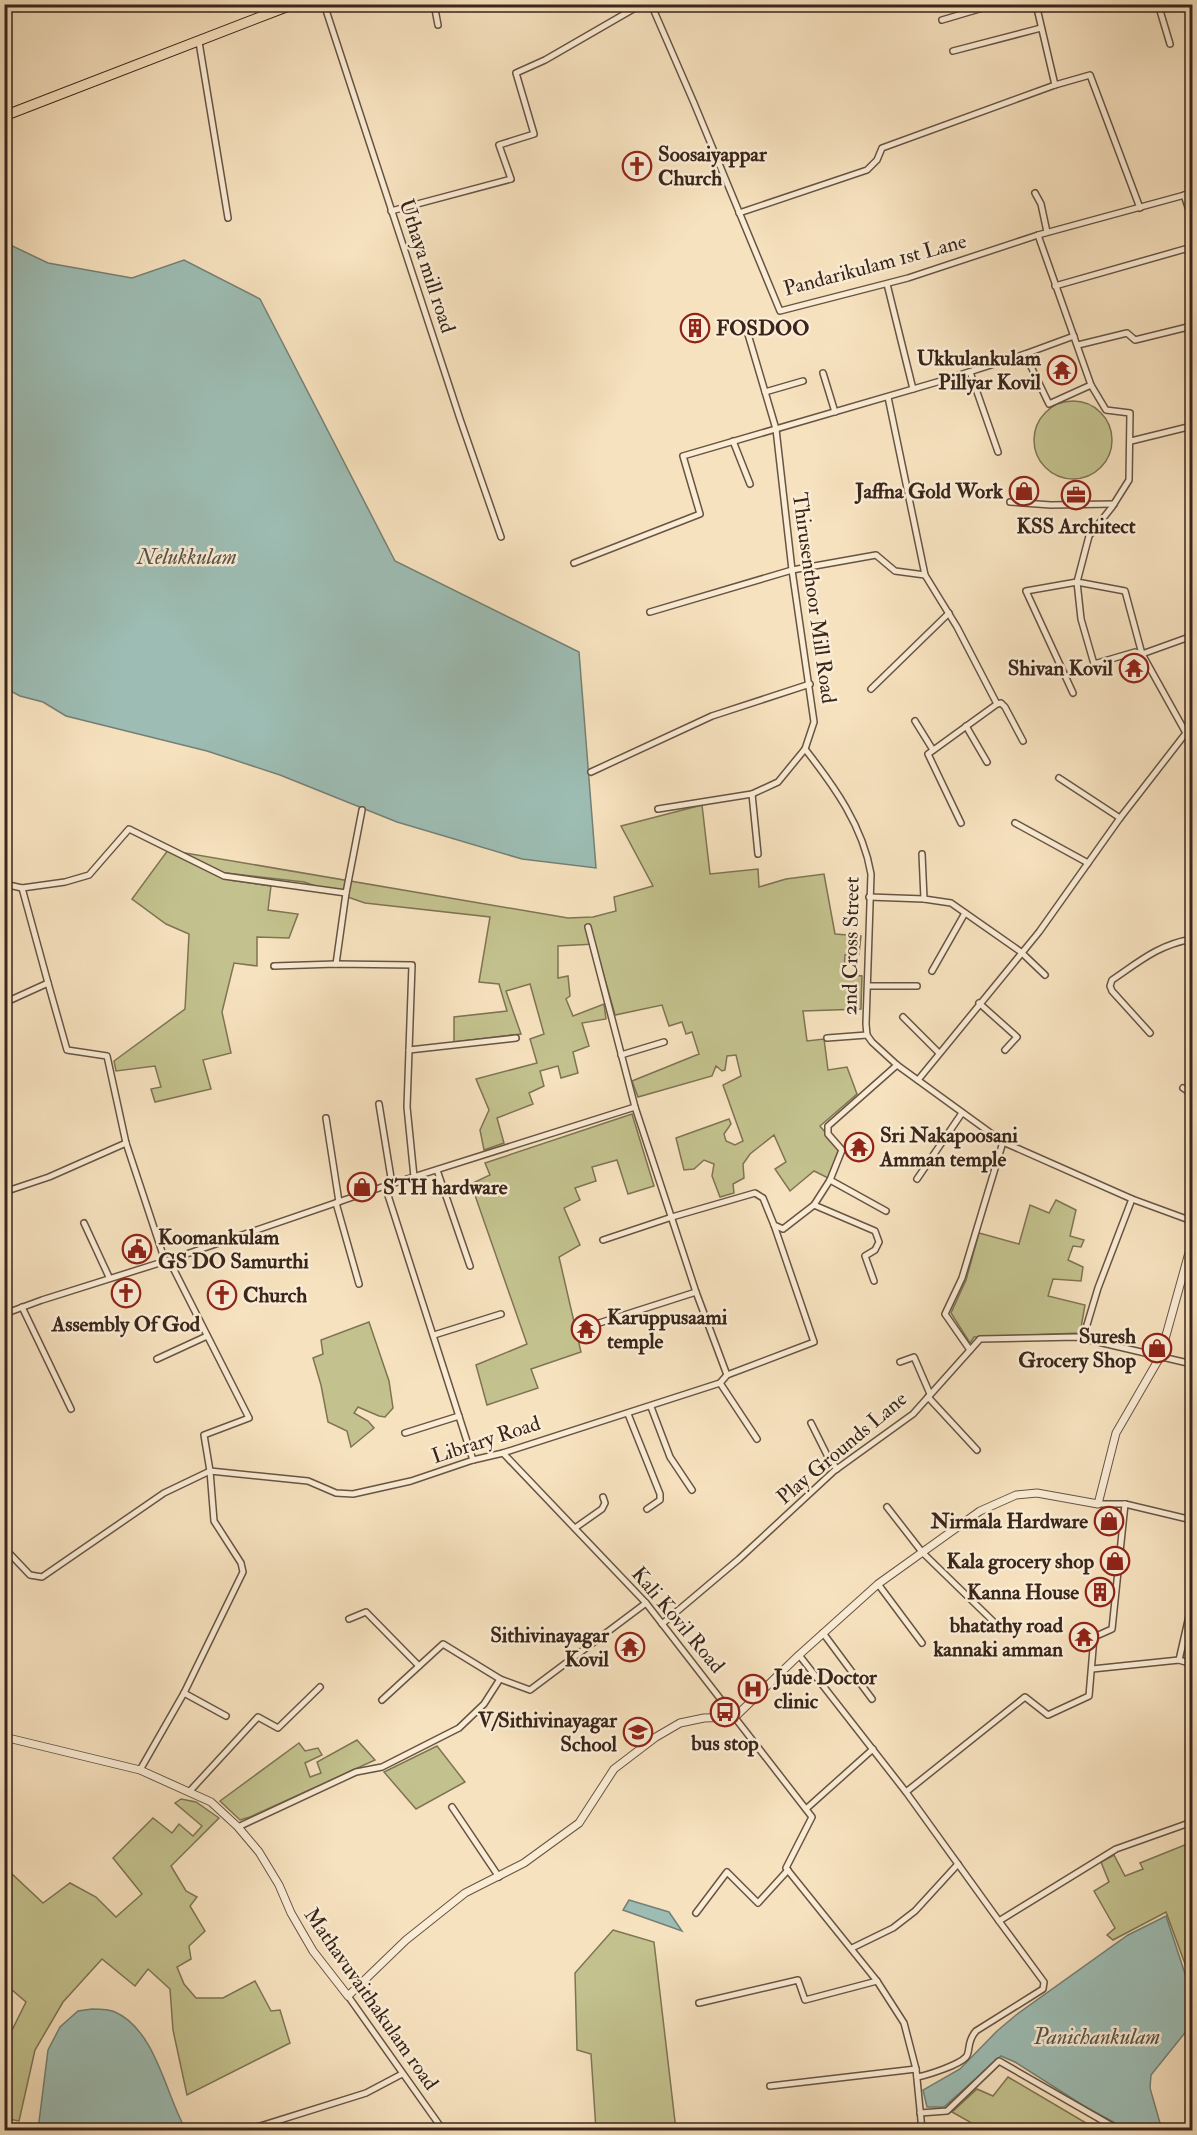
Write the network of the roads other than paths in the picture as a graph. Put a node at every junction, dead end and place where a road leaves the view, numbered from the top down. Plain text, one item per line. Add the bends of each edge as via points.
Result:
1 (294, 4) edge
2 (324, 4) edge
3 (434, 4) edge
4 (642, 4) edge
5 (651, 4) edge
6 (996, 4) edge
7 (1036, 4) edge
8 (1158, 4) edge
9 (942, 20) dead end
10 (438, 25) dead end
11 (1041, 28) junction
12 (199, 42) junction
13 (1170, 44) dead end
14 (953, 51) dead end
15 (1055, 85) junction
16 (4, 116) edge
17 (1035, 193) dead end
18 (1192, 193) edge
19 (1184, 195) junction
20 (1140, 208) junction
21 (391, 211) junction
22 (740, 213) junction
23 (228, 218) dead end
24 (1192, 219) edge
25 (1047, 232) junction
26 (1038, 235) junction
27 (1192, 247) edge
28 (887, 284) junction
29 (1055, 286) junction
30 (745, 324) dead end
31 (1192, 326) edge
32 (1074, 336) junction
33 (1078, 345) junction
34 (1026, 354) junction
35 (970, 372) junction
36 (822, 373) dead end
37 (803, 381) dead end
38 (1091, 385) junction
39 (913, 389) junction
40 (765, 392) junction
41 (888, 397) junction
42 (835, 412) junction
43 (1192, 426) edge
44 (776, 429) junction
45 (733, 441) junction
46 (1131, 441) junction
47 (998, 452) dead end
48 (750, 484) dead end
49 (1010, 502) dead end
50 (1114, 504) junction
51 (501, 537) dead end
52 (574, 563) dead end
53 (792, 570) junction
54 (925, 575) junction
55 (1077, 582) junction
56 (650, 612) dead end
57 (949, 613) junction
58 (1192, 636) edge
59 (1142, 654) junction
60 (810, 684) junction
61 (872, 689) dead end
62 (1073, 693) dead end
63 (997, 704) junction
64 (915, 721) dead end
65 (966, 726) junction
66 (1186, 733) junction
67 (1023, 741) dead end
68 (1192, 741) edge
69 (805, 749) junction
70 (933, 750) junction
71 (987, 762) dead end
72 (591, 772) dead end
73 (1059, 778) dead end
74 (752, 794) junction
75 (658, 808) dead end
76 (362, 810) dead end
77 (1120, 819) junction
78 (961, 823) dead end
79 (1015, 823) dead end
80 (758, 854) dead end
81 (922, 854) dead end
82 (1088, 863) junction
83 (4, 884) edge
84 (22, 888) junction
85 (346, 893) junction
86 (868, 897) junction
87 (924, 899) junction
88 (965, 913) junction
89 (588, 927) dead end
90 (1192, 939) edge
91 (1021, 952) junction
92 (336, 963) junction
93 (274, 966) dead end
94 (932, 971) dead end
95 (1045, 975) dead end
96 (48, 983) junction
97 (868, 986) junction
98 (917, 986) dead end
99 (4, 1003) edge
100 (979, 1004) junction
101 (903, 1017) dead end
102 (1150, 1033) dead end
103 (867, 1035) junction
104 (516, 1038) dead end
105 (827, 1038) dead end
106 (664, 1042) dead end
107 (409, 1050) junction
108 (1005, 1050) dead end
109 (939, 1053) junction
110 (621, 1055) junction
111 (897, 1065) junction
112 (918, 1080) junction
113 (1184, 1088) dead end
114 (1192, 1094) edge
115 (379, 1104) dead end
116 (635, 1107) junction
117 (962, 1113) junction
118 (326, 1118) dead end
119 (1003, 1142) junction
120 (126, 1143) junction
121 (437, 1170) junction
122 (414, 1177) junction
123 (917, 1179) dead end
124 (830, 1180) junction
125 (388, 1185) junction
126 (4, 1192) edge
127 (1132, 1199) junction
128 (338, 1202) junction
129 (814, 1204) junction
130 (886, 1210) dead end
131 (672, 1217) junction
132 (1192, 1221) edge
133 (84, 1223) dead end
134 (774, 1225) junction
135 (603, 1239) dead end
136 (1192, 1242) edge
137 (167, 1261) junction
138 (470, 1266) dead end
139 (109, 1277) junction
140 (874, 1281) dead end
141 (359, 1284) dead end
142 (696, 1292) junction
143 (22, 1307) junction
144 (4, 1314) edge
145 (501, 1314) dead end
146 (593, 1325) dead end
147 (434, 1335) junction
148 (207, 1336) junction
149 (1083, 1338) junction
150 (970, 1350) junction
151 (1160, 1357) junction
152 (157, 1359) dead end
153 (900, 1362) dead end
154 (1192, 1364) edge
155 (727, 1375) junction
156 (720, 1383) junction
157 (929, 1396) junction
158 (651, 1407) junction
159 (71, 1409) dead end
160 (628, 1414) junction
161 (459, 1416) junction
162 (811, 1423) dead end
163 (405, 1433) dead end
164 (757, 1439) dead end
165 (977, 1450) dead end
166 (503, 1453) junction
167 (473, 1460) junction
168 (837, 1469) junction
169 (210, 1471) junction
170 (692, 1490) dead end
171 (603, 1497) dead end
172 (1098, 1504) junction
173 (1125, 1504) junction
174 (887, 1508) dead end
175 (647, 1509) dead end
176 (1192, 1520) edge
177 (575, 1528) junction
178 (922, 1552) junction
179 (4, 1554) edge
180 (878, 1584) junction
181 (646, 1603) junction
182 (1192, 1603) edge
183 (350, 1618) dead end
184 (662, 1624) junction
185 (999, 1627) dead end
186 (822, 1633) junction
187 (922, 1643) dead end
188 (799, 1655) junction
189 (1179, 1660) junction
190 (1192, 1664) edge
191 (419, 1666) junction
192 (1092, 1669) junction
193 (500, 1679) junction
194 (320, 1687) dead end
195 (184, 1693) junction
196 (872, 1699) dead end
197 (382, 1700) dead end
198 (226, 1716) dead end
199 (735, 1717) junction
200 (5, 1738) edge
201 (873, 1749) junction
202 (140, 1770) junction
203 (189, 1792) junction
204 (906, 1792) junction
205 (452, 1808) dead end
206 (806, 1809) junction
207 (1192, 1822) edge
208 (238, 1827) junction
209 (958, 1864) junction
210 (788, 1870) junction
211 (499, 1877) junction
212 (696, 1913) dead end
213 (999, 1922) junction
214 (852, 1948) junction
215 (877, 1981) junction
216 (348, 1996) junction
217 (699, 2003) dead end
218 (916, 2069) junction
219 (402, 2074) junction
220 (917, 2077) junction
221 (770, 2086) dead end
222 (920, 2113) junction
223 (251, 2129) edge
224 (443, 2130) edge
225 (922, 2130) edge
226 (1119, 2130) edge

1 - 12 highway
2 - 21 street, Uthaya mill road
3 - 10 street
4 - 21 street via 516,73 534,134 499,145 511,179
5 - 22 street, Pandarikulam 1st Lane
6 - 9 street
7 - 11 street
8 - 13 street
11 - 14 street
11 - 15 street
12 - 16 highway
12 - 23 street
15 - 20 street via 1090,75
15 - 22 street via 882,148 867,170
17 - 25 street
18 - 19 street, Pandarikulam 1st Lane
19 - 20 street, Pandarikulam 1st Lane
19 - 24 street
20 - 25 street, Pandarikulam 1st Lane
21 - 51 street, Uthaya mill road
22 - 28 street, Pandarikulam 1st Lane via 780,311
25 - 26 street, Pandarikulam 1st Lane
26 - 28 street, Pandarikulam 1st Lane
26 - 29 street
27 - 29 street
28 - 39 street
29 - 32 street
30 - 40 street, Thirusenthoor Mill Road
31 - 33 street via 1145,339 1136,340 1127,333
32 - 33 street
32 - 34 street
33 - 38 street
34 - 35 street
34 - 38 street via 1049,404
35 - 39 street
35 - 47 street
36 - 42 street
37 - 40 street
38 - 46 street via 1106,410 1130,413
39 - 41 street
40 - 44 street, Thirusenthoor Mill Road
41 - 42 street
41 - 54 street
42 - 44 street
43 - 46 street
44 - 45 street
44 - 53 street, Thirusenthoor Mill Road
45 - 48 street
45 - 52 street via 683,456 700,514
46 - 50 street via 1129,480
49 - 50 street
50 - 55 street via 1089,536
53 - 54 street via 876,555 895,571
53 - 56 street
53 - 60 street, Thirusenthoor Mill Road
54 - 57 street
55 - 59 street via 1125,591
55 - 59 street via 1081,619 1094,664 1135,652
55 - 62 street via 1026,591
57 - 61 street
57 - 63 street
58 - 59 street
59 - 66 street
60 - 69 street, Thirusenthoor Mill Road via 814,722
60 - 72 street via 712,716
63 - 65 street
63 - 67 street via 1005,707
64 - 70 street
65 - 70 street
65 - 71 street
66 - 68 street
66 - 77 street
69 - 74 street, Thirusenthoor Mill Road via 778,782
69 - 86 street, 2nd Cross Street via 832,783 856,827 871,874
70 - 78 street via 928,758
73 - 77 street
74 - 75 street, Thirusenthoor Mill Road
74 - 80 street
76 - 85 street
77 - 82 street
79 - 82 street
81 - 87 street
82 - 91 street
83 - 84 street
84 - 85 street via 89,875 129,829 224,876
84 - 96 street
85 - 92 street
86 - 87 street
86 - 97 street, 2nd Cross Street
87 - 88 street via 951,903
88 - 91 street
88 - 94 street
89 - 110 street
90 - 102 street via 1160,948 1112,980 1112,991
91 - 95 street
91 - 100 street
92 - 93 street
92 - 107 street via 412,965
96 - 99 street
96 - 120 street via 67,1050 107,1056
97 - 98 street
97 - 103 street, 2nd Cross Street
100 - 108 street via 1017,1037
100 - 109 street
101 - 109 street
103 - 105 street
103 - 111 street, 2nd Cross Street
104 - 107 street
106 - 110 street
107 - 122 street via 407,1107
109 - 112 street
110 - 116 street
111 - 112 street, 2nd Cross Street
111 - 124 street via 828,1126 828,1134 842,1150
112 - 117 street, 2nd Cross Street
113 - 114 street
115 - 125 street
116 - 121 street
116 - 131 street
117 - 119 street, 2nd Cross Street
117 - 123 street
118 - 128 street
119 - 127 street, 2nd Cross Street
119 - 150 street via 962,1278 945,1314
120 - 126 street
120 - 137 street
121 - 122 street
121 - 138 street
122 - 125 street
124 - 129 street
124 - 130 street
125 - 128 street
125 - 147 street
127 - 132 street, 2nd Cross Street
127 - 149 street
128 - 137 street
128 - 141 street
129 - 134 street via 783,1229
129 - 140 street via 875,1231 879,1242 865,1256
131 - 134 street via 755,1193 763,1198
131 - 135 street
131 - 142 street
133 - 139 street
134 - 155 street via 814,1342
136 - 151 street
137 - 139 street
137 - 148 street
139 - 143 street
142 - 146 street
142 - 155 street
143 - 144 street
143 - 159 street
145 - 147 street
147 - 161 street
148 - 152 street
148 - 169 street via 249,1418 204,1435
149 - 150 street, Play Grounds Lane via 980,1339
149 - 151 street, Play Grounds Lane
150 - 157 street, Play Grounds Lane
151 - 154 street, Play Grounds Lane
151 - 172 street via 1116,1433
153 - 157 street via 914,1357
155 - 156 street, Library Road
156 - 158 street, Library Road
156 - 164 street
157 - 165 street
157 - 168 street, Play Grounds Lane via 913,1414
158 - 160 street, Library Road
158 - 170 street via 670,1457
160 - 166 street, Library Road
160 - 175 street via 660,1494 660,1500
161 - 163 street
161 - 167 street
162 - 168 street
166 - 167 street, Library Road
166 - 177 street, Kali Kovil Road
167 - 169 street, Library Road via 411,1481 353,1494 336,1493 308,1481
168 - 184 street, Play Grounds Lane
169 - 179 street via 164,1493 42,1577 30,1575 10,1554
169 - 195 street via 214,1521 243,1572
171 - 177 street via 602,1509
172 - 173 street
172 - 178 street via 1036,1493 1016,1495 980,1512
173 - 176 street
173 - 192 street via 1112,1629 1094,1637
174 - 178 street
177 - 181 street, Kali Kovil Road
178 - 180 street
178 - 185 street
180 - 186 street
180 - 187 street
181 - 184 street, Kali Kovil Road
181 - 193 street via 530,1690
182 - 189 street
183 - 191 street via 366,1612
184 - 199 street, Kali Kovil Road
186 - 188 street
186 - 196 street
188 - 199 street
188 - 201 street
189 - 190 street
189 - 192 street
191 - 193 street via 443,1644
191 - 197 street
192 - 204 street via 1089,1696 1048,1715 1025,1697
193 - 208 street via 484,1704 459,1728 382,1767 356,1772
194 - 203 street via 278,1728 258,1717
195 - 198 street
195 - 202 street
199 - 206 street, Kali Kovil Road
199 - 211 street via 680,1723 656,1737 614,1768 579,1822
200 - 202 street, Mathavuvaithakulam road
201 - 204 street
201 - 206 street
202 - 203 street, Mathavuvaithakulam road
203 - 208 street, Mathavuvaithakulam road via 210,1802
204 - 209 street
205 - 211 street
206 - 210 street via 812,1817
207 - 213 street via 1116,1849
208 - 216 street, Mathavuvaithakulam road via 279,1885 313,1951
209 - 213 street
209 - 214 street via 915,1911 893,1928
210 - 212 street via 758,1902 727,1872
210 - 214 street
211 - 216 street via 465,1893 406,1940
213 - 220 street via 1044,1982 1043,1989 976,2031 963,2059
214 - 215 street
215 - 217 street via 805,2000 798,1980
215 - 218 street via 907,2029
216 - 219 street, Mathavuvaithakulam road
218 - 220 street
218 - 221 street
219 - 223 street via 366,2093
219 - 224 street, Mathavuvaithakulam road
220 - 222 street
222 - 225 street
222 - 226 street via 946,2111 999,2061

